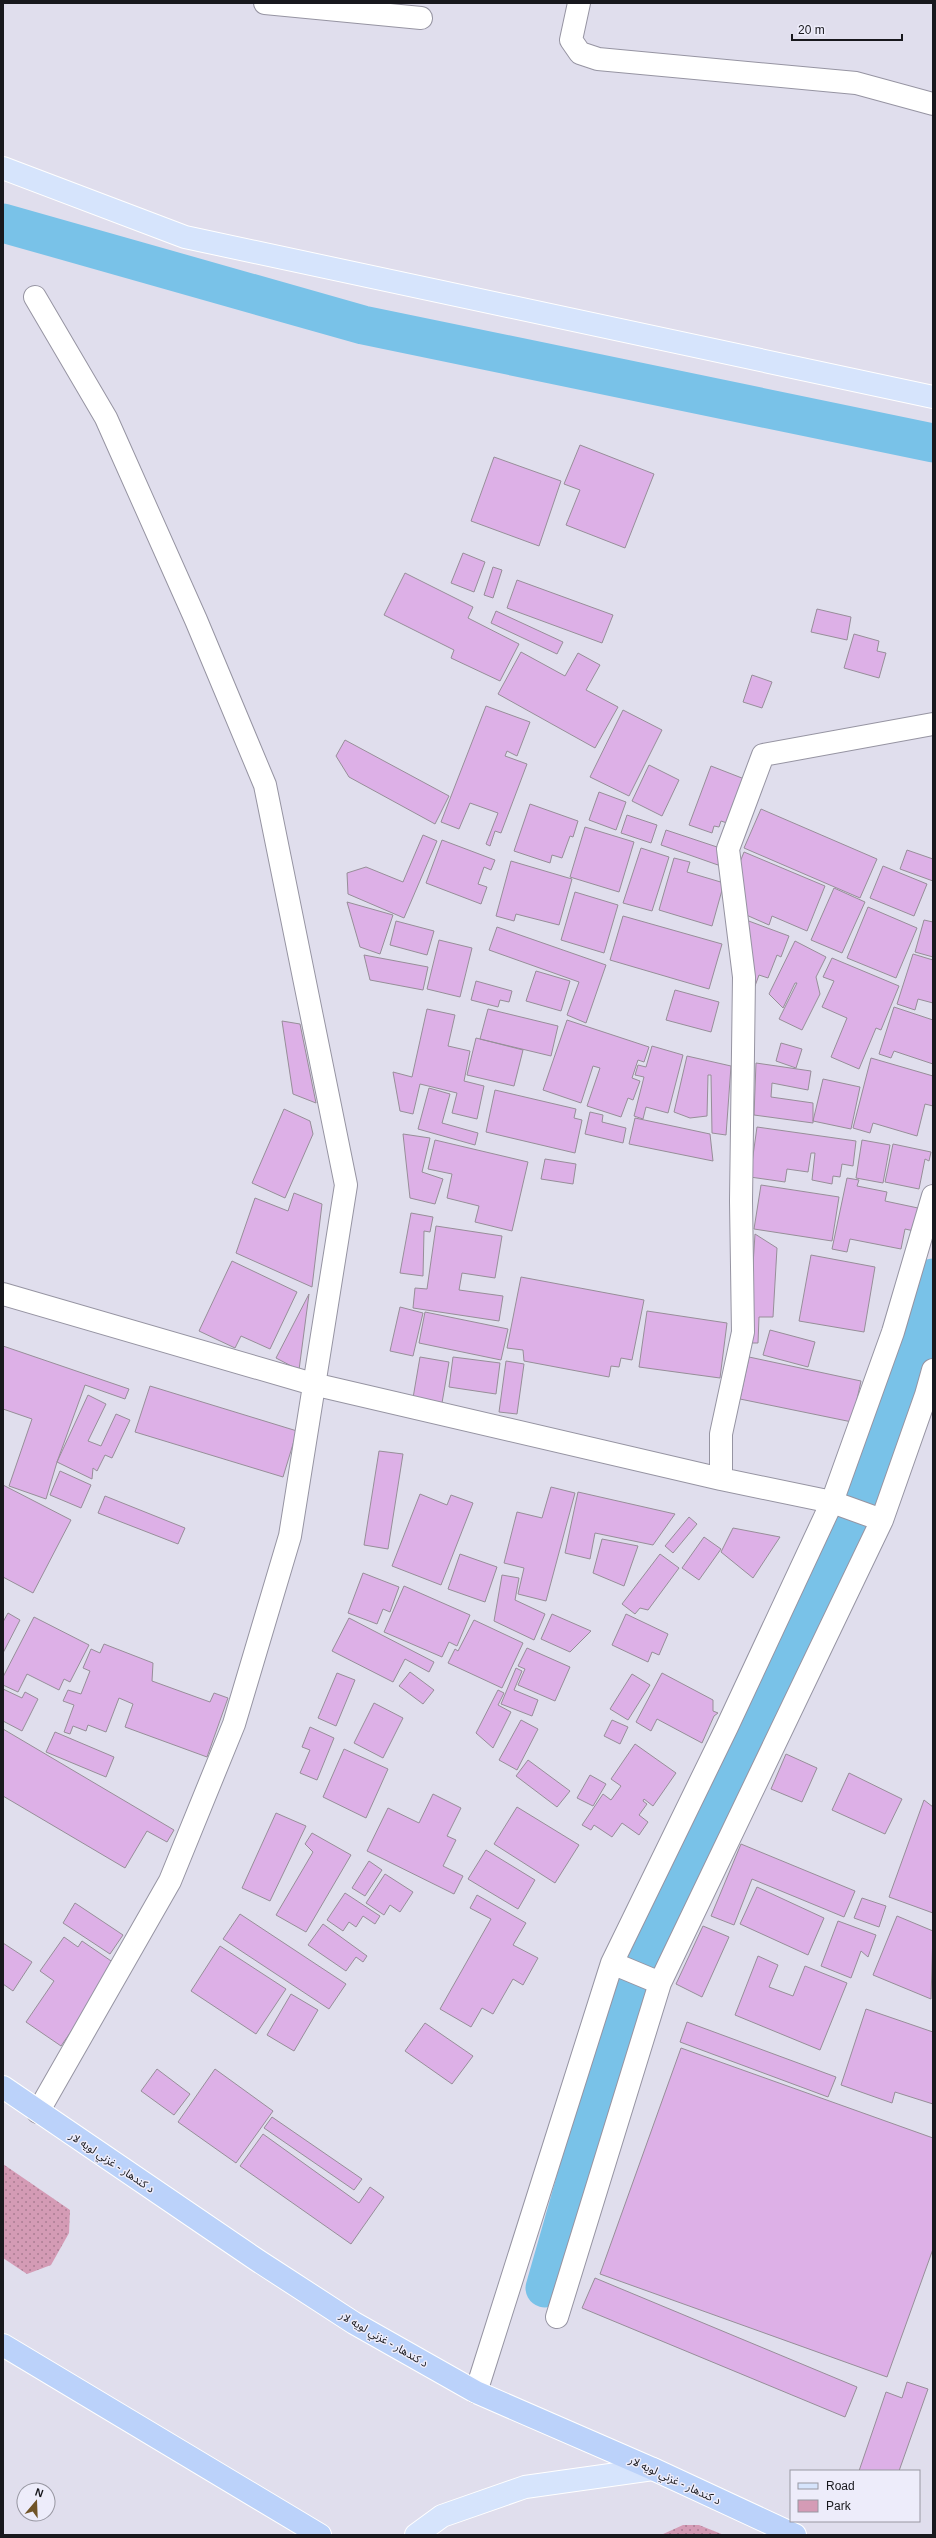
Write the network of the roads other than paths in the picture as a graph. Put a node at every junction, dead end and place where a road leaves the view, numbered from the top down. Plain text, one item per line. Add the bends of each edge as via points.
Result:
1 (265, 3) edge
2 (579, 3) edge
3 (421, 18) dead end
4 (933, 104) edge
5 (3, 168) edge
6 (35, 297) dead end
7 (933, 397) edge
8 (933, 724) edge
9 (933, 1196) edge
10 (3, 1294) edge
11 (933, 1370) edge
12 (313, 1384) junction
13 (721, 1479) junction
14 (836, 1503) junction
15 (882, 1520) junction
16 (612, 1963) junction
17 (660, 1983) junction
18 (3, 2087) edge
19 (38, 2112) junction
20 (557, 2317) dead end
21 (3, 2345) edge
22 (476, 2392) junction
23 (653, 2468) junction
24 (320, 2535) edge
25 (416, 2535) edge
26 (795, 2535) edge

1 - 3 street
2 - 4 street via 571,40 580,53 598,59 856,83
5 - 7 main road via 185,237
6 - 12 street via 106,418 196,620 265,785 346,1185
8 - 13 street via 763,754 728,850 744,977 741,1201 743,1332 721,1434
9 - 14 street via 893,1332
10 - 12 street
11 - 15 street
12 - 13 street
12 - 19 street via 290,1536 234,1724 170,1881
13 - 14 street
14 - 15 street
14 - 16 street
15 - 17 street
16 - 17 street
16 - 22 street
17 - 20 street
18 - 19 highway, د کندهار - غزني لويه لار
19 - 22 highway, د کندهار - غزني لويه لار via 354,2323
21 - 24 highway
22 - 23 highway, د کندهار - غزني لويه لار
23 - 25 main road via 525,2487 442,2516
23 - 26 highway, د کندهار - غزني لويه لار

